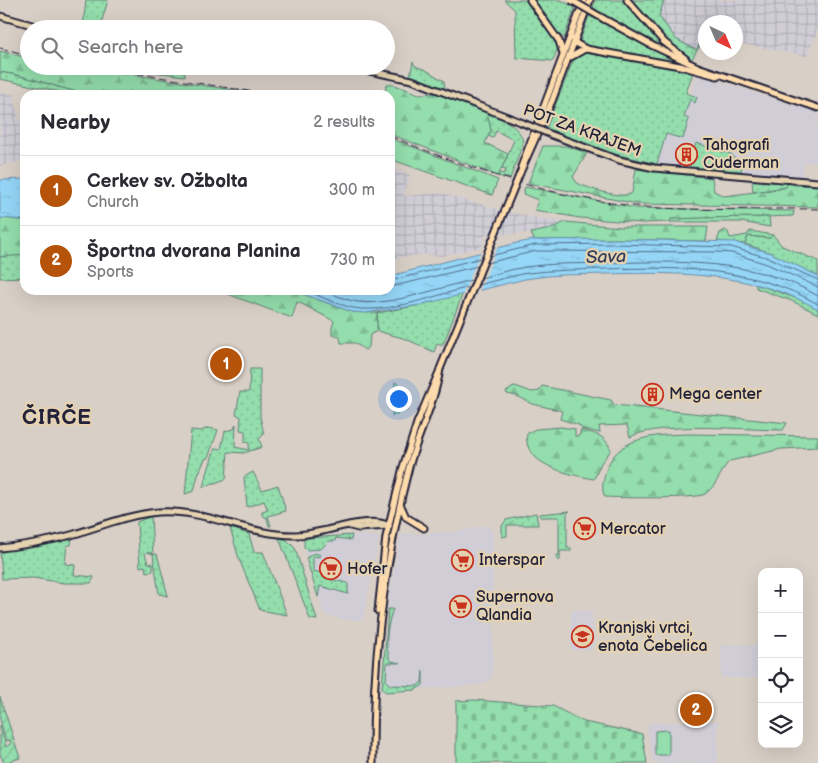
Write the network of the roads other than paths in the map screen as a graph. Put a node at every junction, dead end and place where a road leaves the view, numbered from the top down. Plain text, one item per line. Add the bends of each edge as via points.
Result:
1 (530, 0) edge
2 (571, 0) edge
3 (584, 0) edge
4 (590, 0) edge
5 (627, 0) edge
6 (0, 16) edge
7 (20, 22) edge
8 (553, 32) junction
9 (573, 37) junction
10 (586, 49) junction
11 (565, 58) junction
12 (710, 72) junction
13 (391, 75) edge
14 (720, 76) junction
15 (818, 108) edge
16 (818, 182) edge
17 (440, 369) junction
18 (401, 503) junction
19 (389, 526) junction
20 (424, 528) dead end
21 (0, 548) edge
22 (377, 643) junction
23 (373, 763) edge

1 - 8 main road
2 - 12 main road, bridge via 653,46
3 - 9 main road
4 - 9 main road
5 - 12 main road via 671,49
6 - 7 street
8 - 9 main road via 562,39
8 - 11 main road
9 - 10 main road
9 - 11 main road
10 - 11 main road
10 - 14 main road
11 - 17 main road, bridge via 531,152
12 - 14 main road
13 - 16 street, POT ZA KRAJEM, bridge via 619,160 654,168
14 - 15 main road
17 - 18 main road
17 - 19 main road via 417,422
18 - 20 main road via 406,517
18 - 22 main road via 391,545
19 - 21 street via 350,526 304,535 278,535 196,516 158,512 124,518 45,541
19 - 22 main road via 381,564
22 - 23 main road

